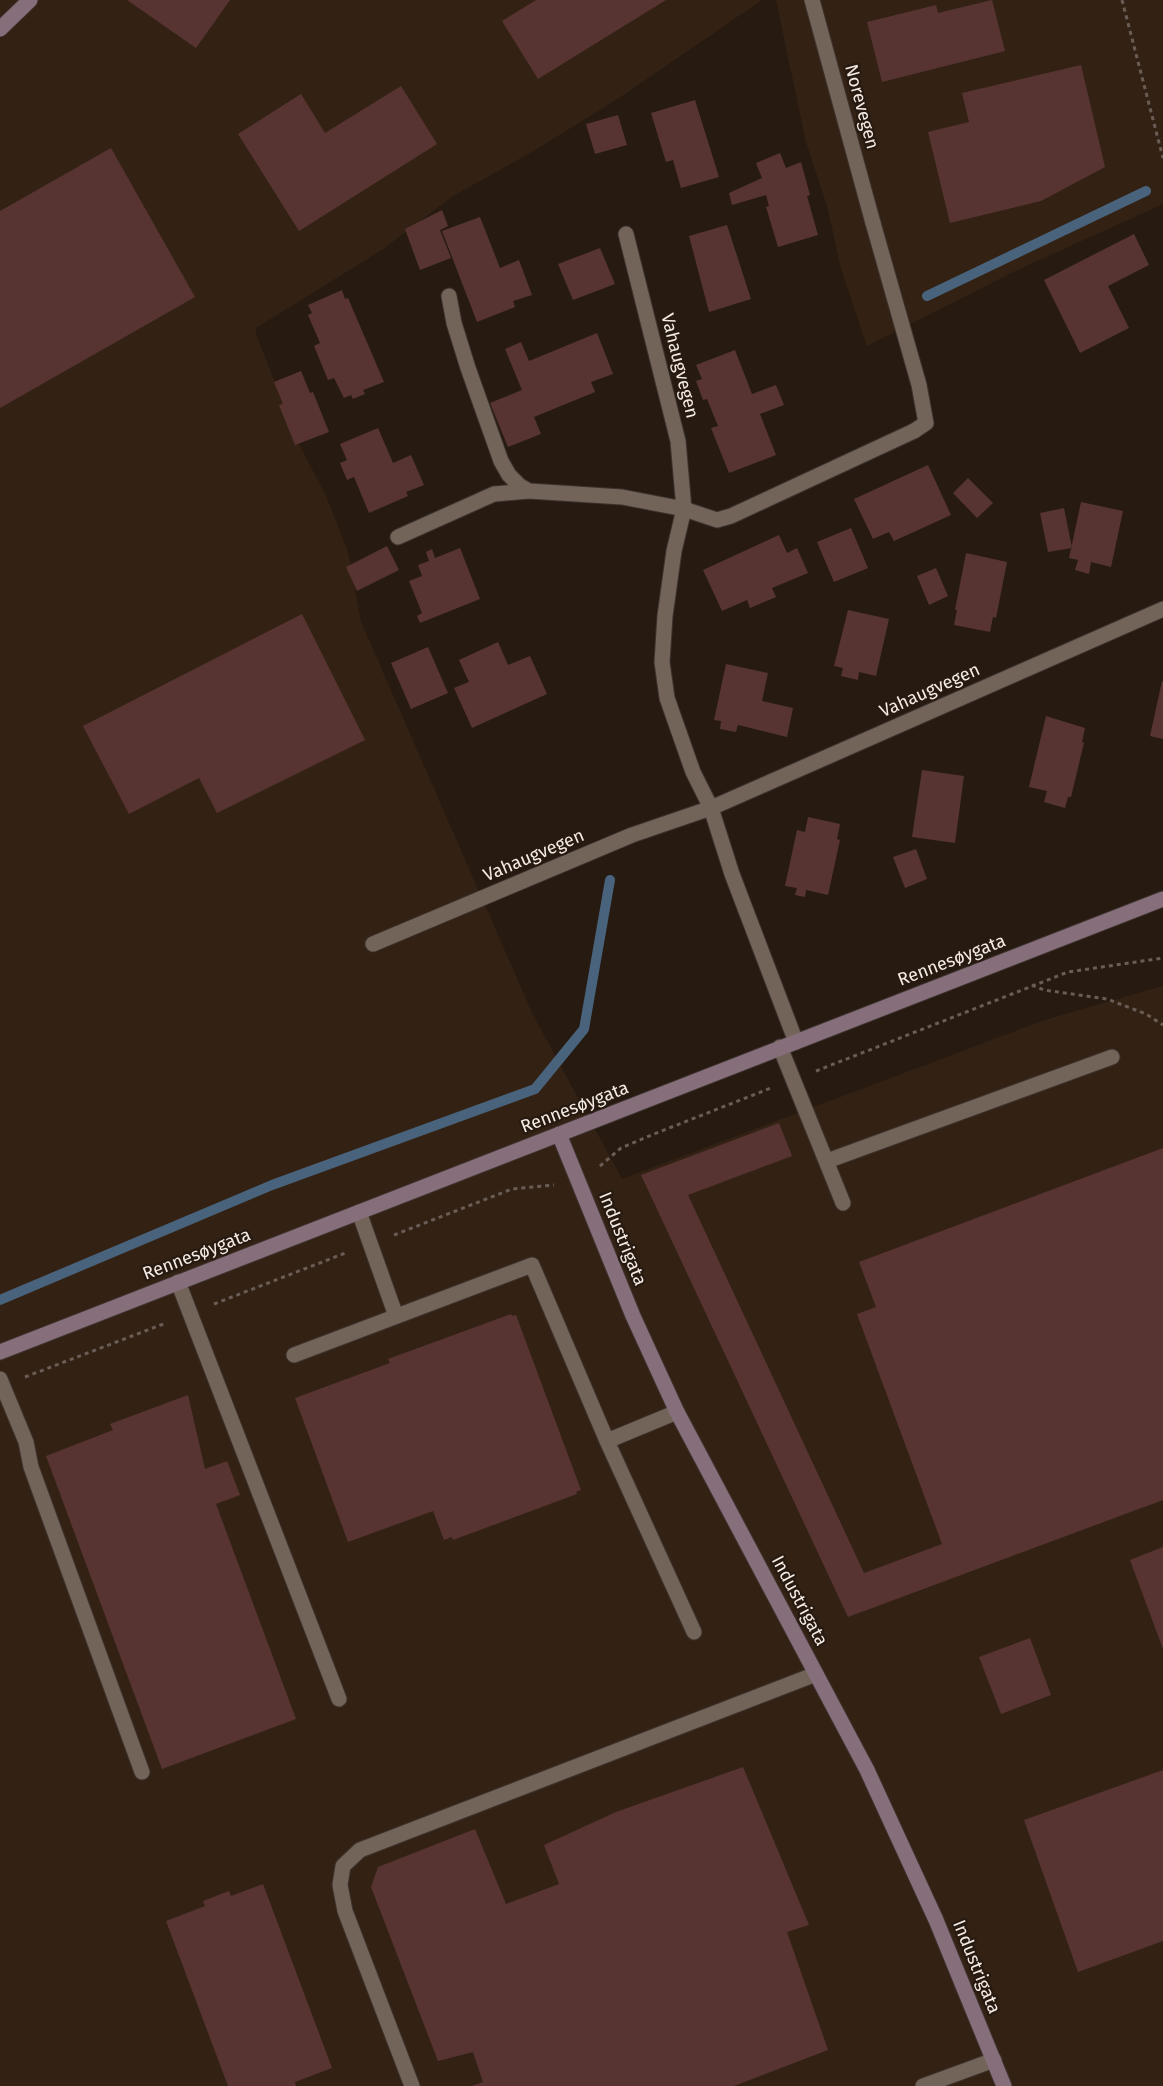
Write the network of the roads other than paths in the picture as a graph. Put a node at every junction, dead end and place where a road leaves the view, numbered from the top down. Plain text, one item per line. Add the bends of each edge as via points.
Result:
1 (30, 0) edge
2 (812, 0) edge
3 (0, 29) edge
4 (626, 234) dead end
5 (449, 296) dead end
6 (530, 491) junction
7 (684, 509) junction
8 (398, 537) dead end
9 (1163, 609) edge
10 (711, 808) junction
11 (1163, 899) edge
12 (373, 944) dead end
13 (796, 1042) junction
14 (780, 1047) junction
15 (1112, 1057) dead end
16 (559, 1134) junction
17 (826, 1161) junction
18 (843, 1203) dead end
19 (359, 1212) junction
20 (178, 1282) junction
21 (396, 1316) junction
22 (0, 1352) edge
23 (294, 1355) dead end
24 (0, 1379) edge
25 (677, 1412) junction
26 (607, 1441) junction
27 (694, 1632) dead end
28 (816, 1674) junction
29 (339, 1699) dead end
30 (142, 1772) dead end
31 (994, 2060) junction
32 (412, 2086) edge
33 (923, 2086) edge
34 (1004, 2086) edge

1 - 3 street
2 - 7 street, Norevegen via 919,385 926,423 914,432 731,516 717,520
4 - 7 street, Vahaugvegen via 678,441
5 - 6 street via 468,368 501,461 509,475
6 - 7 street via 622,497
6 - 8 street via 494,494
7 - 10 street, Vahaugvegen via 674,551 665,616 664,680 667,698 693,772
9 - 10 street, Vahaugvegen
10 - 12 street, Vahaugvegen via 632,835
10 - 13 street, Vahaugvegen via 732,874
11 - 13 street, Rennesøygata
13 - 14 street, Rennesøygata
14 - 16 street, Rennesøygata
14 - 17 street
15 - 17 street
16 - 19 street, Rennesøygata
16 - 25 street, Industrigata
17 - 18 street
19 - 20 street, Rennesøygata
19 - 21 street
20 - 22 street, Rennesøygata
20 - 29 street
21 - 23 street
21 - 26 street via 532,1265
24 - 30 street via 26,1442 31,1467
25 - 26 street
25 - 28 street, Industrigata
26 - 27 street
28 - 31 street, Industrigata via 867,1770 936,1920
28 - 32 street via 360,1850 342,1866 340,1885 345,1911
31 - 33 street
31 - 34 street, Industrigata

